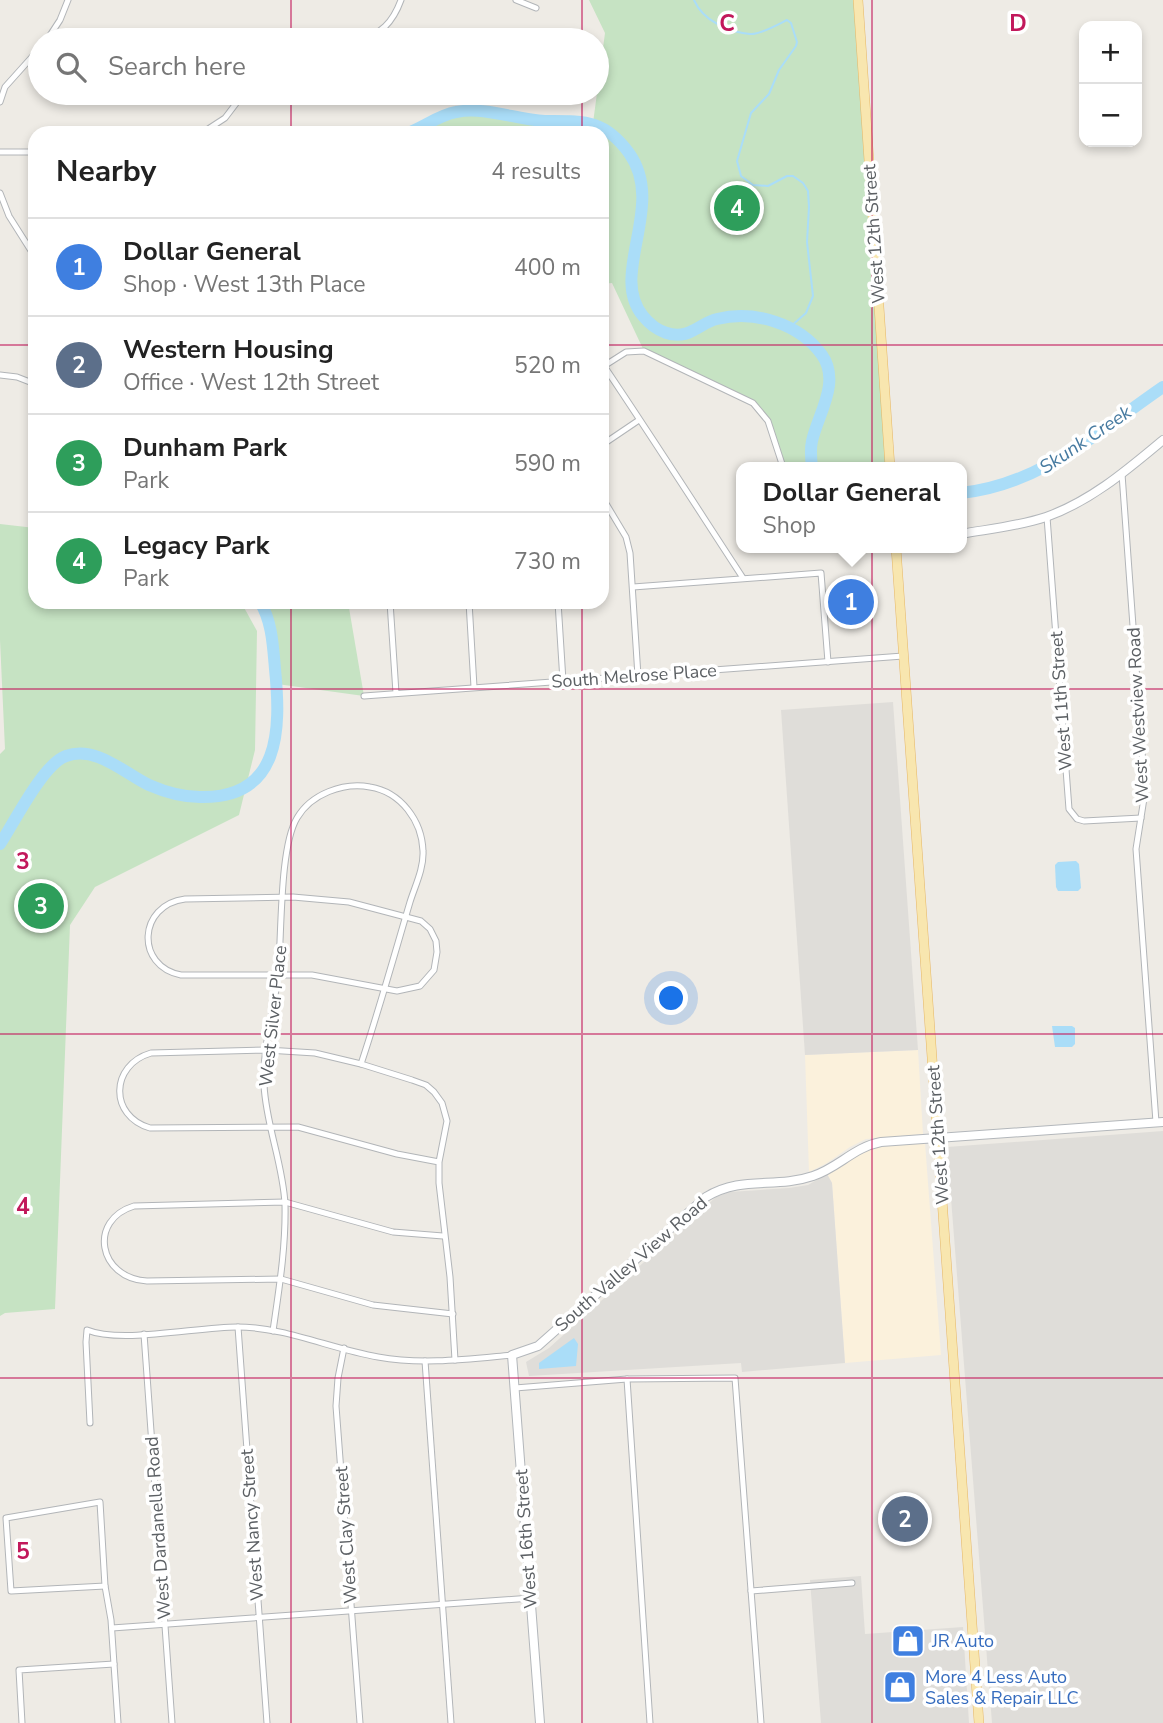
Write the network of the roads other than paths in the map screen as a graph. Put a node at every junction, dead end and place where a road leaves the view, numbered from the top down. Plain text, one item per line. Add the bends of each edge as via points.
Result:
1 (68, 0) edge
2 (401, 0) edge
3 (516, 0) edge
4 (858, 0) edge
5 (536, 8) dead end
6 (54, 28) edge
7 (385, 28) edge
8 (28, 60) edge
9 (3, 86) edge
10 (0, 102) edge
11 (235, 105) edge
12 (213, 126) edge
13 (0, 152) edge
14 (28, 152) edge
15 (0, 193) edge
16 (28, 246) edge
17 (609, 361) edge
18 (609, 373) edge
19 (0, 375) edge
20 (28, 381) edge
21 (639, 420) junction
22 (609, 440) edge
23 (1163, 440) edge
24 (781, 462) edge
25 (890, 462) edge
26 (1122, 474) junction
27 (609, 510) edge
28 (1047, 517) junction
29 (967, 533) edge
30 (896, 553) edge
31 (743, 578) junction
32 (633, 587) junction
33 (390, 609) edge
34 (468, 609) edge
35 (558, 609) edge
36 (903, 656) junction
37 (828, 663) junction
38 (638, 676) junction
39 (563, 681) junction
40 (474, 687) junction
41 (396, 693) junction
42 (364, 696) dead end
43 (1142, 818) junction
44 (284, 897) junction
45 (406, 916) junction
46 (278, 974) junction
47 (385, 990) junction
48 (267, 1050) junction
49 (361, 1064) junction
50 (1159, 1122) edge
51 (271, 1126) junction
52 (938, 1139) junction
53 (439, 1162) junction
54 (285, 1202) junction
55 (443, 1236) junction
56 (281, 1279) junction
57 (453, 1314) junction
58 (238, 1327) junction
59 (273, 1331) junction
60 (144, 1334) junction
61 (344, 1349) junction
62 (512, 1355) junction
63 (455, 1360) junction
64 (425, 1361) junction
65 (627, 1379) junction
66 (514, 1388) junction
67 (90, 1423) dead end
68 (852, 1583) dead end
69 (105, 1586) junction
70 (751, 1591) junction
71 (531, 1598) junction
72 (442, 1604) junction
73 (352, 1611) junction
74 (259, 1618) junction
75 (165, 1624) junction
76 (112, 1628) junction
77 (114, 1664) junction
78 (22, 1723) edge
79 (118, 1723) edge
80 (172, 1723) edge
81 (267, 1723) edge
82 (360, 1723) edge
83 (451, 1723) edge
84 (540, 1723) edge
85 (650, 1723) edge
86 (761, 1723) edge
87 (979, 1723) edge

1 - 6 street
2 - 7 street
3 - 5 street
4 - 25 main road, West 12th Street
8 - 9 street
9 - 10 street
11 - 12 street
13 - 14 street
15 - 16 street
17 - 24 street via 626,352 644,351 748,399 768,421
18 - 21 street
19 - 20 street
21 - 22 street
21 - 31 street
23 - 26 street
26 - 28 street
26 - 43 street, West Westview Road via 1145,792
27 - 32 street via 628,544
28 - 29 street
28 - 43 street, West 11th Street via 1069,809 1084,821
30 - 36 main road, West 12th Street
31 - 32 street
31 - 37 street via 821,573
32 - 38 street
33 - 41 street
34 - 40 street
35 - 39 street
36 - 37 street, South Melrose Place
36 - 52 main road, West 12th Street
37 - 38 street, South Melrose Place
38 - 39 street, South Melrose Place
39 - 40 street, South Melrose Place
40 - 41 street, South Melrose Place
41 - 42 street, South Melrose Place
43 - 50 street, West Westview Road via 1136,849
44 - 45 street via 349,902
44 - 45 street, West Silver Place via 289,841 300,813 327,792 361,786 382,790 399,800 414,817 421,835 422,863
44 - 46 street, West Silver Place
44 - 46 street via 178,900 159,910 148,937 158,964 175,974
45 - 47 street
45 - 47 street via 430,929 437,946 436,964 419,986
46 - 47 street via 333,978
46 - 48 street, West Silver Place
47 - 49 street
48 - 49 street via 315,1053
48 - 51 street, West Silver Place via 264,1087
48 - 51 street via 151,1053 126,1069 119,1090 127,1114 149,1128
49 - 53 street via 412,1080 439,1098 447,1115
50 - 52 street, South Valley View Road
51 - 53 street via 312,1129
51 - 54 street, West Silver Place
52 - 62 street, South Valley View Road via 875,1143 812,1177 719,1189 538,1346
52 - 87 main road, West 12th Street
53 - 55 street
54 - 55 street via 393,1232
54 - 56 street, West Silver Place
54 - 56 street via 134,1206 113,1219 105,1242 112,1265 131,1279
55 - 57 street
56 - 57 street via 373,1305
56 - 59 street, West Silver Place
57 - 63 street
58 - 59 street
58 - 60 street
58 - 74 street, West Nancy Street
59 - 61 street
60 - 67 street via 105,1335 87,1330
60 - 75 street, West Dardanella Road
61 - 64 street
61 - 73 street, West Clay Street via 336,1406
62 - 63 street
62 - 66 street, West 16th Street
63 - 64 street
64 - 72 street
65 - 66 street
65 - 70 street via 735,1378
65 - 85 street
66 - 71 street, West 16th Street
68 - 70 street
69 - 69 street via 100,1502 6,1518 11,1591
69 - 76 street
70 - 86 street
71 - 72 street
71 - 84 street, West 16th Street
72 - 73 street
72 - 83 street
73 - 74 street
73 - 82 street, West Clay Street
74 - 75 street
74 - 81 street, West Nancy Street
75 - 76 street
75 - 80 street, West Dardanella Road
76 - 77 street
77 - 78 street via 19,1671
77 - 79 street

